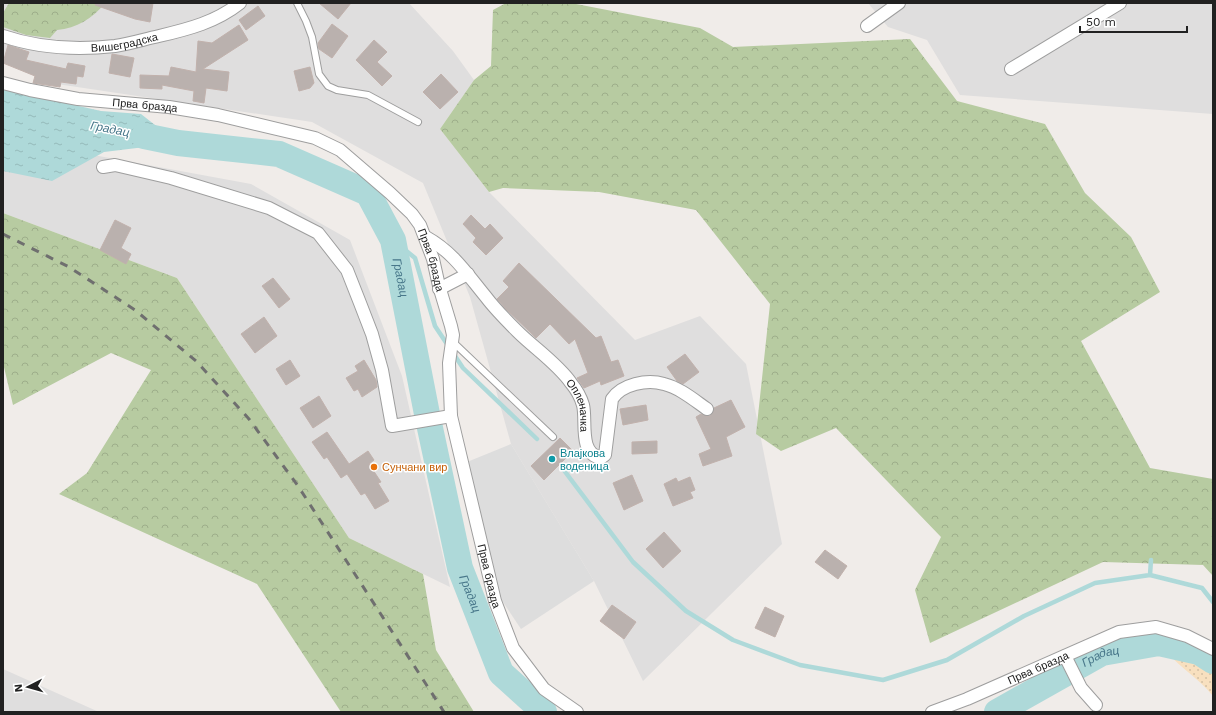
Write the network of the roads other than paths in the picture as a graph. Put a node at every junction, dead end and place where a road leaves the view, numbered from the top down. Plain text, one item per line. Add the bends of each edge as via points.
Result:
1 (240, 3) edge
2 (297, 3) edge
3 (898, 3) edge
4 (1120, 3) edge
5 (867, 26) dead end
6 (3, 36) edge
7 (1011, 69) dead end
8 (3, 83) edge
9 (418, 122) dead end
10 (103, 167) dead end
11 (426, 237) junction
12 (468, 274) junction
13 (439, 289) junction
14 (452, 342) junction
15 (707, 409) dead end
16 (446, 416) junction
17 (552, 436) dead end
18 (1213, 649) edge
19 (1065, 656) junction
20 (1096, 705) dead end
21 (577, 712) edge
22 (932, 712) edge

1 - 6 street, Вишеградска via 226,13 188,29 115,46 77,48 38,45
2 - 9 lane via 312,37 319,74 328,86 368,96
3 - 5 street
4 - 7 street
8 - 11 street, Прва бразда via 78,99 169,107 218,115 315,138 340,150 390,193 412,214
10 - 16 street via 115,165 171,178 269,208 318,233 347,270 372,334 382,370 392,426
11 - 12 street, Опленачка via 439,244
11 - 13 street, Прва бразда
12 - 13 street
12 - 15 street, Опленачка via 516,330 540,354 556,365 572,384 583,405 586,444 597,457 605,455 612,399 630,385 664,384 687,395
13 - 14 street, Прва бразда via 451,326
14 - 16 street, Прва бразда
14 - 17 lane
16 - 21 street, Прва бразда via 470,488 495,601 513,648 544,689
18 - 19 street, Прва бразда via 1187,636 1156,627 1119,632
19 - 20 street via 1081,688
19 - 22 street, Прва бразда

